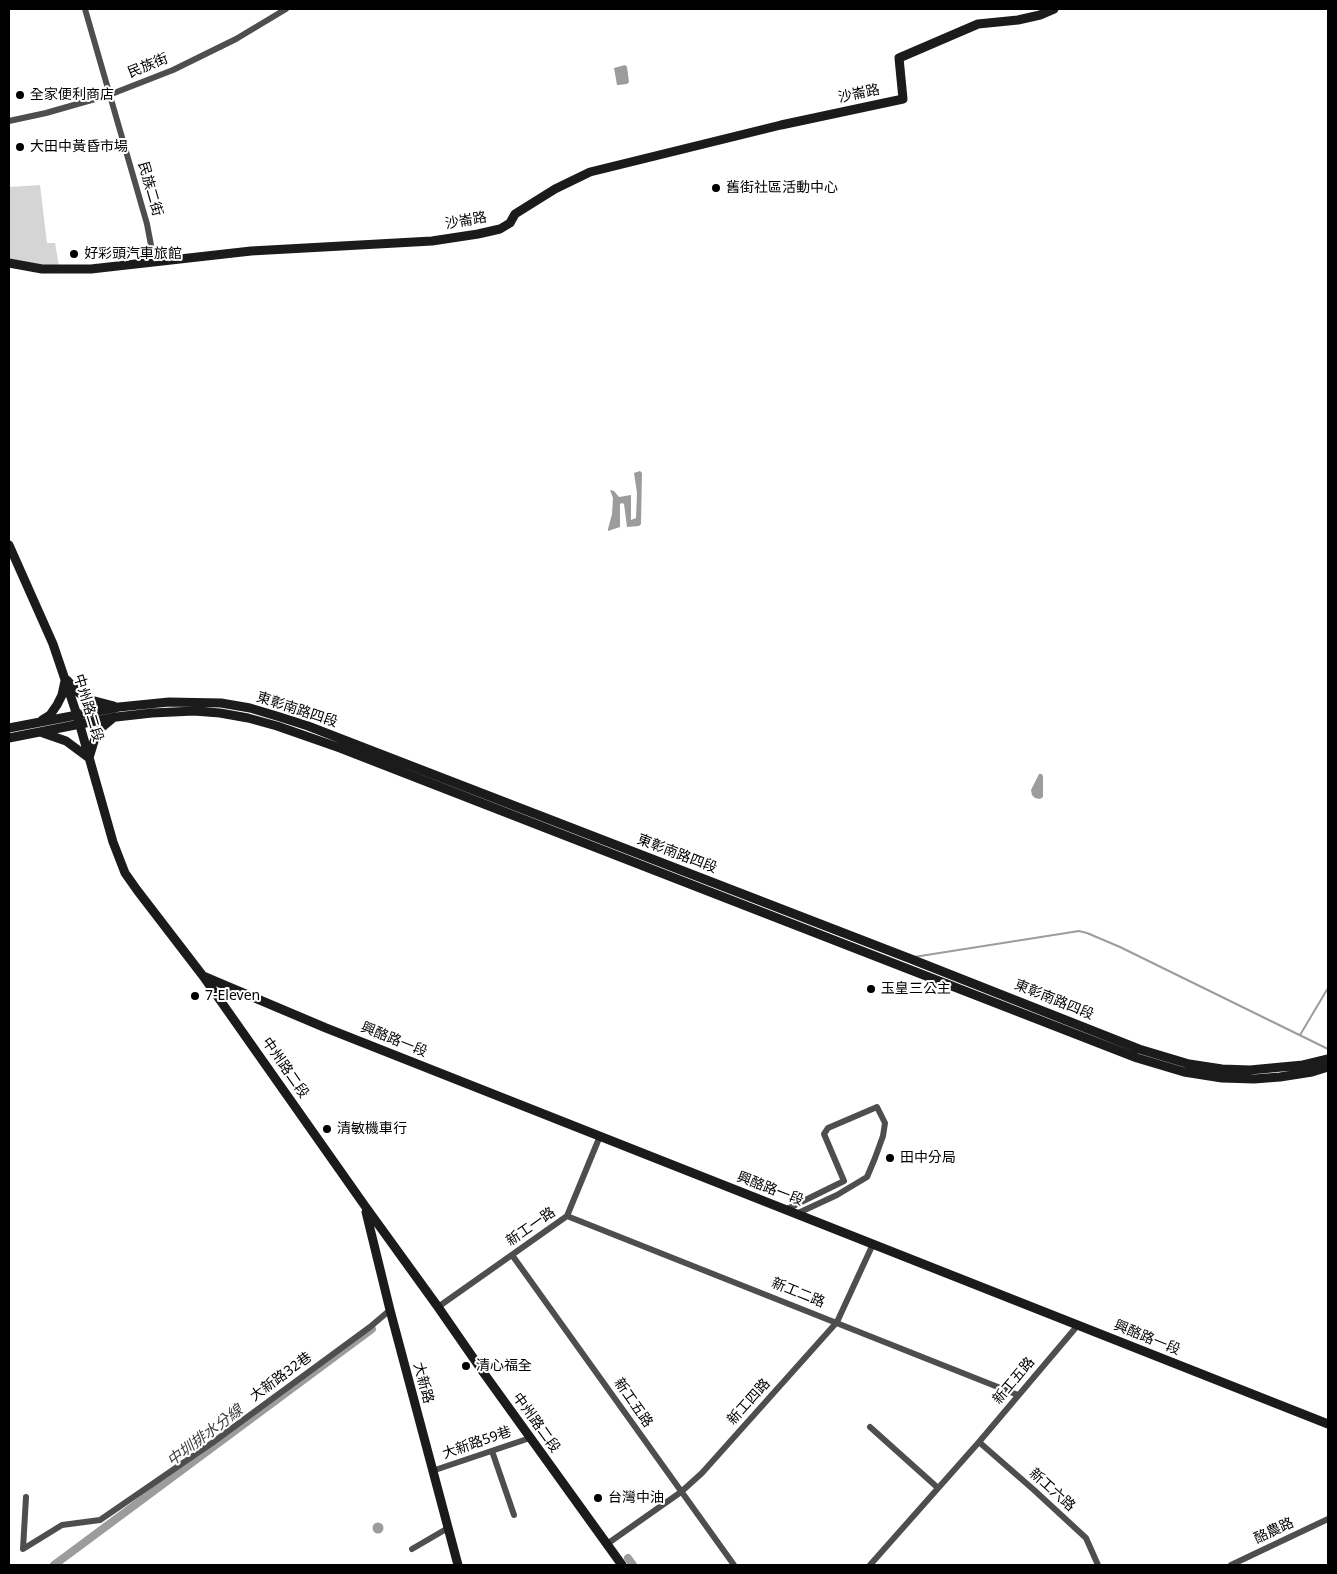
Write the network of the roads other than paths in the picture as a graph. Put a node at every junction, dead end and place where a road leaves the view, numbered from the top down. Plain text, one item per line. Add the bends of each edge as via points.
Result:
1 (85, 9) edge
2 (286, 9) edge
3 (1054, 9) edge
4 (109, 95) junction
5 (9, 121) edge
6 (154, 261) junction
7 (9, 263) edge
8 (9, 545) edge
9 (65, 678) junction
10 (119, 707) junction
11 (116, 717) junction
12 (78, 720) junction
13 (37, 722) junction
14 (9, 728) edge
15 (37, 732) junction
16 (9, 738) edge
17 (89, 758) junction
18 (203, 976) junction
19 (1328, 1058) edge
20 (1325, 1069) edge
21 (600, 1136) junction
22 (364, 1206) junction
23 (785, 1210) junction
24 (796, 1214) junction
25 (567, 1216) junction
26 (873, 1244) junction
27 (512, 1255) junction
28 (438, 1307) junction
29 (390, 1310) junction
30 (837, 1322) junction
31 (1078, 1325) junction
32 (1018, 1395) junction
33 (1328, 1424) edge
34 (870, 1427) dead end
35 (530, 1438) junction
36 (979, 1442) junction
37 (492, 1451) junction
38 (432, 1471) junction
39 (938, 1488) junction
40 (681, 1492) junction
41 (26, 1497) dead end
42 (514, 1515) dead end
43 (1328, 1519) edge
44 (448, 1528) junction
45 (607, 1544) junction
46 (412, 1549) dead end
47 (458, 1565) edge
48 (622, 1565) edge
49 (734, 1565) edge
50 (870, 1565) edge
51 (1098, 1565) edge
52 (1231, 1565) edge

1 - 4 street, 民族二街
2 - 4 street, 民族街 via 182,66
3 - 6 street, 沙崙路 via 1018,20 978,24 900,58 904,99 781,125 590,172 515,214 505,227 432,241 251,251
4 - 5 street, 民族街
4 - 6 street, 民族二街 via 147,224
6 - 7 street, 沙崙路 via 81,270 42,269
8 - 9 street, 中州路二段
9 - 10 street via 91,700
9 - 12 street, 中州路二段
9 - 13 street via 57,705 50,715
10 - 12 street, 東彰南路四段
10 - 19 street, 東彰南路四段 via 205,702 250,708 280,717 1139,1048 1189,1064 1222,1069 1277,1069
11 - 12 street, 東彰南路四段
11 - 17 street via 101,728
11 - 20 street, 東彰南路四段 via 194,711 248,718 277,726 349,751 1137,1058 1184,1072 1254,1079 1295,1076
12 - 13 street, 東彰南路四段
12 - 15 street, 東彰南路四段
12 - 17 street, 中州路二段
13 - 14 street, 東彰南路四段
15 - 16 street, 東彰南路四段
15 - 17 street via 66,741
17 - 18 street, 中州路二段 via 125,872
18 - 21 street, 興酪路一段
18 - 22 street, 中州路二段
21 - 23 street, 興酪路一段
21 - 25 street, 新工一路
22 - 28 street, 中州路二段
22 - 29 street, 大新路
23 - 24 street, 興酪路一段
23 - 24 street via 844,1181 824,1134 828,1128 877,1107 885,1123 883,1136 866,1176 837,1195
24 - 26 street, 興酪路一段
25 - 27 street, 新工一路
25 - 30 street, 新工二路
26 - 30 street, 新工四路
26 - 31 street, 興酪路一段
27 - 28 street, 新工一路
27 - 40 street, 新工五路
28 - 35 street, 中州路二段
29 - 38 street, 大新路
29 - 41 street, 大新路32巷 via 212,1443 100,1520 62,1525 23,1549
30 - 32 street, 新工二路
30 - 40 street, 新工四路 via 702,1473
31 - 32 street, 新工五路
31 - 33 street, 興酪路一段
32 - 36 street, 新工五路
34 - 39 street
35 - 37 street, 大新路59巷
35 - 45 street, 中州路二段
36 - 39 street, 新工五路
36 - 51 street, 新工六路 via 1086,1538
37 - 38 street, 大新路59巷
37 - 42 street
38 - 44 street, 大新路
39 - 50 street, 新工五路
40 - 45 street, 新工四路
40 - 49 street, 新工五路
43 - 52 street, 酪農路
44 - 46 street
44 - 47 street, 大新路
45 - 48 street, 中州路二段

